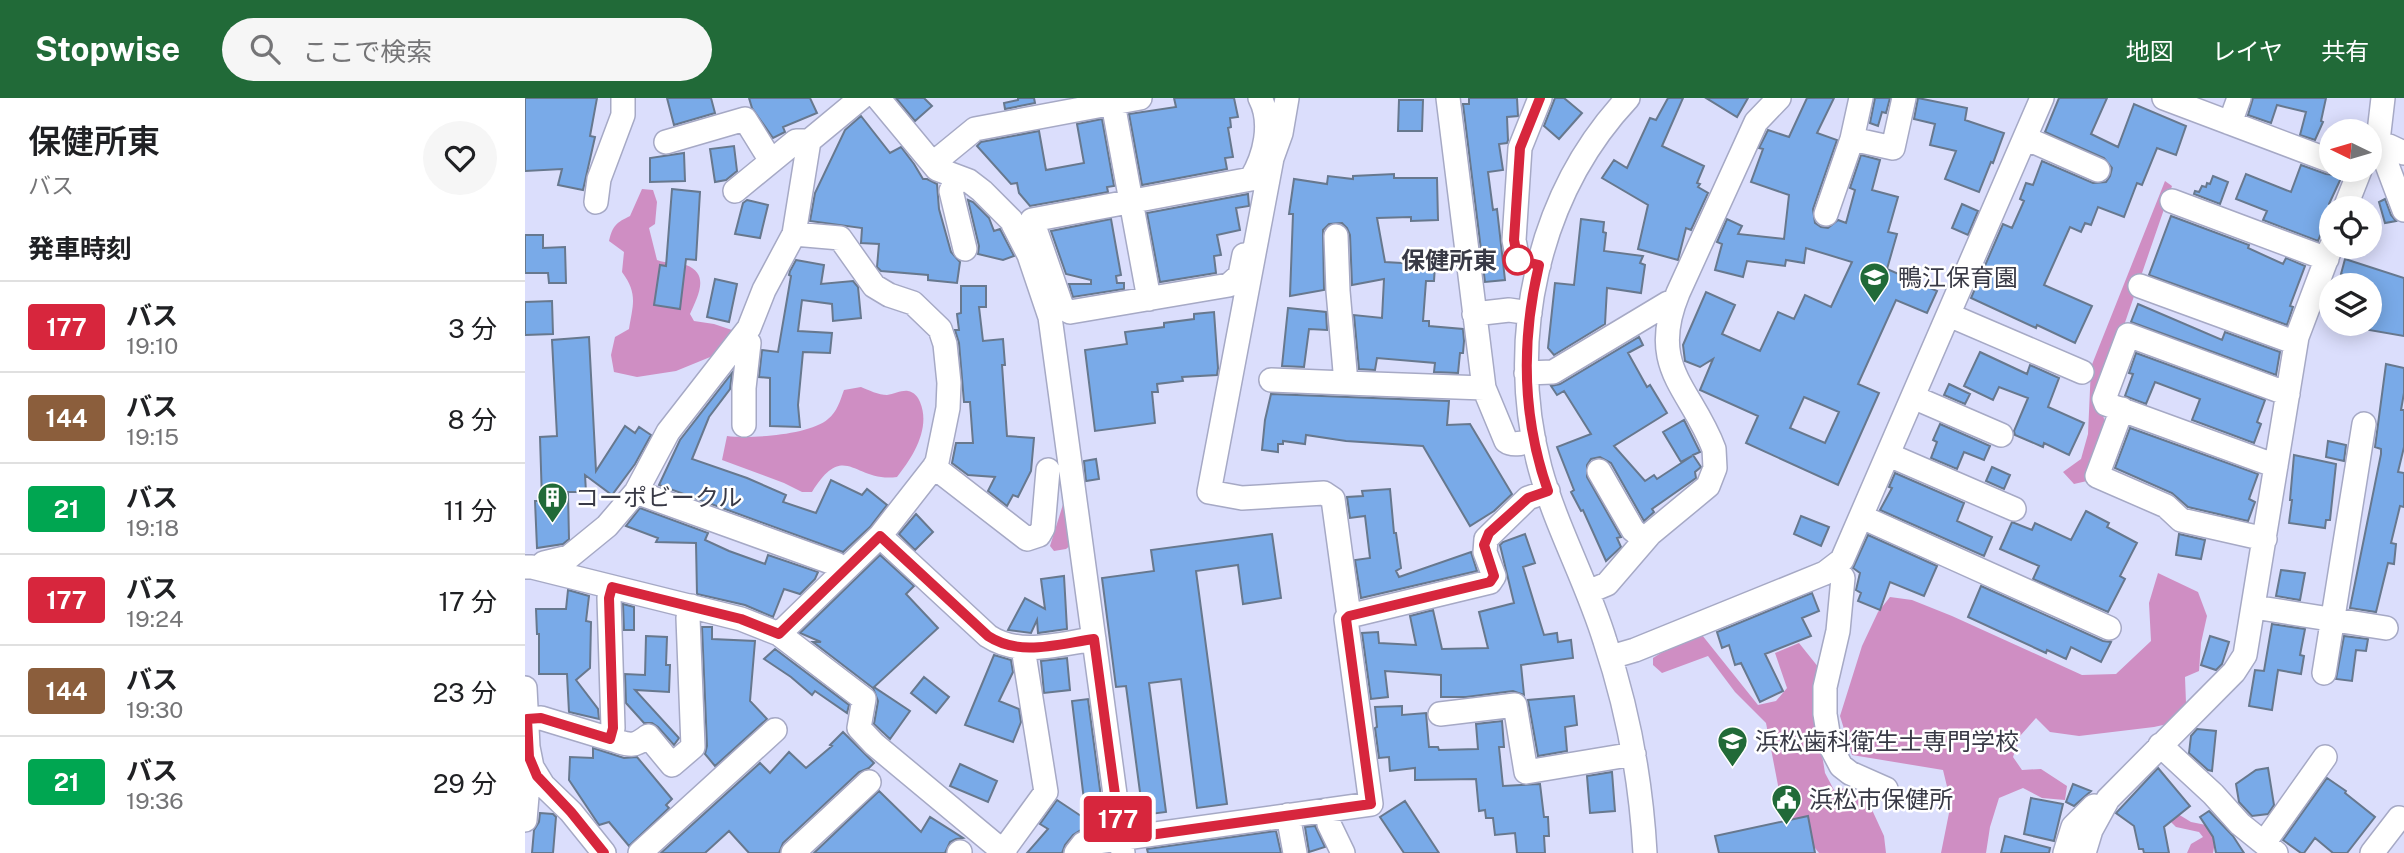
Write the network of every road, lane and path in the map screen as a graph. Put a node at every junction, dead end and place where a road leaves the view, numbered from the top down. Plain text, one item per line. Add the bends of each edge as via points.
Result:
1 (623, 98) edge
2 (861, 98) edge
3 (878, 98) edge
4 (1140, 98) edge
5 (1260, 98) edge
6 (1287, 98) edge
7 (1448, 98) edge
8 (1540, 98) edge
9 (1628, 98) edge
10 (1779, 98) edge
11 (1861, 98) edge
12 (1905, 98) edge
13 (2042, 98) edge
14 (2164, 98) edge
15 (2239, 98) edge
16 (2383, 98) edge
17 (1113, 100) edge
18 (2379, 119) edge
19 (2230, 123) junction
20 (1273, 132) junction
21 (2025, 138) junction
22 (1852, 139) junction
23 (809, 141) junction
24 (666, 142) dead end
25 (2382, 151) edge
26 (2404, 153) edge
27 (942, 156) dead end
28 (2319, 156) edge
29 (771, 161) junction
30 (2098, 170) dead end
31 (958, 177) junction
32 (1251, 179) junction
33 (2380, 182) edge
34 (735, 191) dead end
35 (1131, 201) junction
36 (2172, 201) dead end
37 (596, 202) dead end
38 (2404, 210) edge
39 (1826, 214) dead end
40 (794, 234) junction
41 (1336, 236) dead end
42 (965, 249) dead end
43 (2319, 250) edge
44 (2327, 259) edge
45 (1539, 265) junction
46 (2140, 286) dead end
47 (1149, 299) junction
48 (1245, 303) junction
49 (1673, 304) junction
50 (1529, 313) junction
51 (1475, 314) junction
52 (1949, 315) junction
53 (1052, 331) junction
54 (742, 338) junction
55 (2296, 343) junction
56 (2082, 372) dead end
57 (1527, 373) junction
58 (1271, 380) dead end
59 (1346, 383) junction
60 (1484, 388) junction
61 (2288, 394) junction
62 (1913, 397) junction
63 (2122, 409) junction
64 (2364, 424) dead end
65 (744, 425) dead end
66 (2001, 435) dead end
67 (1534, 440) junction
68 (1889, 455) junction
69 (2276, 466) junction
70 (933, 467) junction
71 (1048, 470) dead end
72 (1599, 471) dead end
73 (1548, 491) junction
74 (636, 492) junction
75 (2014, 509) dead end
76 (1862, 517) junction
77 (880, 536) junction
78 (1645, 540) junction
79 (2265, 540) junction
80 (1835, 567) junction
81 (534, 568) edge
82 (843, 571) junction
83 (612, 587) junction
84 (1588, 592) junction
85 (691, 606) junction
86 (2254, 607) junction
87 (1349, 616) junction
88 (2333, 620) junction
89 (2109, 628) dead end
90 (2386, 628) dead end
91 (779, 634) junction
92 (1094, 639) junction
93 (1023, 648) junction
94 (1611, 657) junction
95 (2324, 673) dead end
96 (525, 688) edge
97 (1440, 714) dead end
98 (527, 719) edge
99 (775, 730) dead end
100 (610, 739) junction
101 (2160, 745) junction
102 (1634, 754) junction
103 (2325, 757) dead end
104 (529, 772) edge
105 (869, 782) dead end
106 (1887, 789) dead end
107 (1327, 810) junction
108 (2101, 810) junction
109 (1288, 815) junction
110 (2399, 818) dead end
111 (525, 820) edge
112 (1122, 846) edge
113 (2270, 848) edge
114 (1004, 852) edge
115 (604, 853) edge
116 (640, 853) edge
117 (793, 853) edge
118 (1076, 853) edge
119 (1295, 853) edge
120 (1343, 853) edge
121 (1645, 853) edge
122 (2065, 853) edge
123 (2084, 853) edge
124 (2372, 853) edge

1 - 37 street via 623,115 599,179
2 - 23 street
3 - 31 street via 937,169
4 - 17 street
5 - 20 street
6 - 20 street
7 - 51 street
8 - 45 street via 1520,148 1514,240 1518,260
9 - 45 street via 1575,172
10 - 49 street via 1756,122
11 - 22 street
12 - 22 street via 1893,148
13 - 21 street
14 - 19 street
15 - 19 street
16 - 18 street
17 - 27 street via 975,129
17 - 35 street
19 - 28 street
20 - 32 street
20 - 48 street
21 - 30 street
21 - 52 street
22 - 39 street
23 - 29 street via 796,141
23 - 40 street
24 - 29 street via 745,119
25 - 26 street via 2389,146
29 - 34 street
31 - 42 street via 951,191
31 - 53 street via 982,191 1011,220 1028,255
32 - 35 street
32 - 47 street via 1254,197 1240,275 1229,285
33 - 38 street
35 - 47 street
35 - 47 street via 1032,220 1062,307 1070,312
36 - 43 street
40 - 54 street
40 - 70 street via 841,238 874,286 913,303 940,329 949,391
41 - 59 street
44 - 55 street
45 - 50 street
46 - 55 street
48 - 53 street via 1232,300
48 - 87 street via 1209,492 1242,498 1324,493 1333,499
49 - 57 street via 1553,372
49 - 78 street via 1668,330 1672,369 1711,441 1715,468 1702,493
50 - 51 street
50 - 57 street
51 - 60 street
52 - 56 street
52 - 62 street
53 - 92 street
54 - 65 street via 749,344
54 - 74 street via 668,432
55 - 61 street
57 - 67 street
58 - 59 street
59 - 60 street
60 - 67 street via 1506,440 1516,444
61 - 63 street via 2128,335 2104,399
61 - 69 street
62 - 66 street
62 - 68 street
63 - 69 street
63 - 79 street via 2097,476 2166,506 2181,520
64 - 88 street
67 - 73 street
68 - 75 street
68 - 76 street
69 - 79 street
70 - 71 street via 1027,539 1044,528
70 - 77 street
72 - 78 street via 1633,530
73 - 84 street
73 - 87 street via 1528,498 1489,533 1484,545 1494,576 1490,582
74 - 81 street via 607,526 569,556
74 - 82 street via 836,564
76 - 80 street
76 - 89 street
77 - 82 street
77 - 93 street via 988,636 1000,644
78 - 84 street via 1608,584
79 - 86 street
80 - 94 street
80 - 106 street via 1843,578 1839,631 1825,687 1830,745 1850,774
81 - 83 street
82 - 91 street
83 - 85 street
83 - 100 street
84 - 94 street
85 - 91 street
85 - 100 street via 693,747 672,765 648,736 632,746
86 - 88 street
86 - 101 street via 2241,664
87 - 107 street via 1371,804
88 - 90 street
88 - 95 street
91 - 114 street via 864,699 859,728 874,744
92 - 93 street
92 - 112 street
93 - 114 street via 1046,792
94 - 102 street
96 - 98 street
97 - 102 street via 1515,705 1526,772
98 - 100 street via 541,718
98 - 104 street
99 - 116 street
101 - 108 street
101 - 113 street via 2239,824
102 - 121 street
103 - 113 street
104 - 111 street
104 - 115 street via 571,812
105 - 117 street
107 - 109 street
107 - 120 street
108 - 122 street via 2094,806 2073,827
108 - 123 street
109 - 112 street
109 - 119 street
110 - 124 street
112 - 118 street via 1083,844

